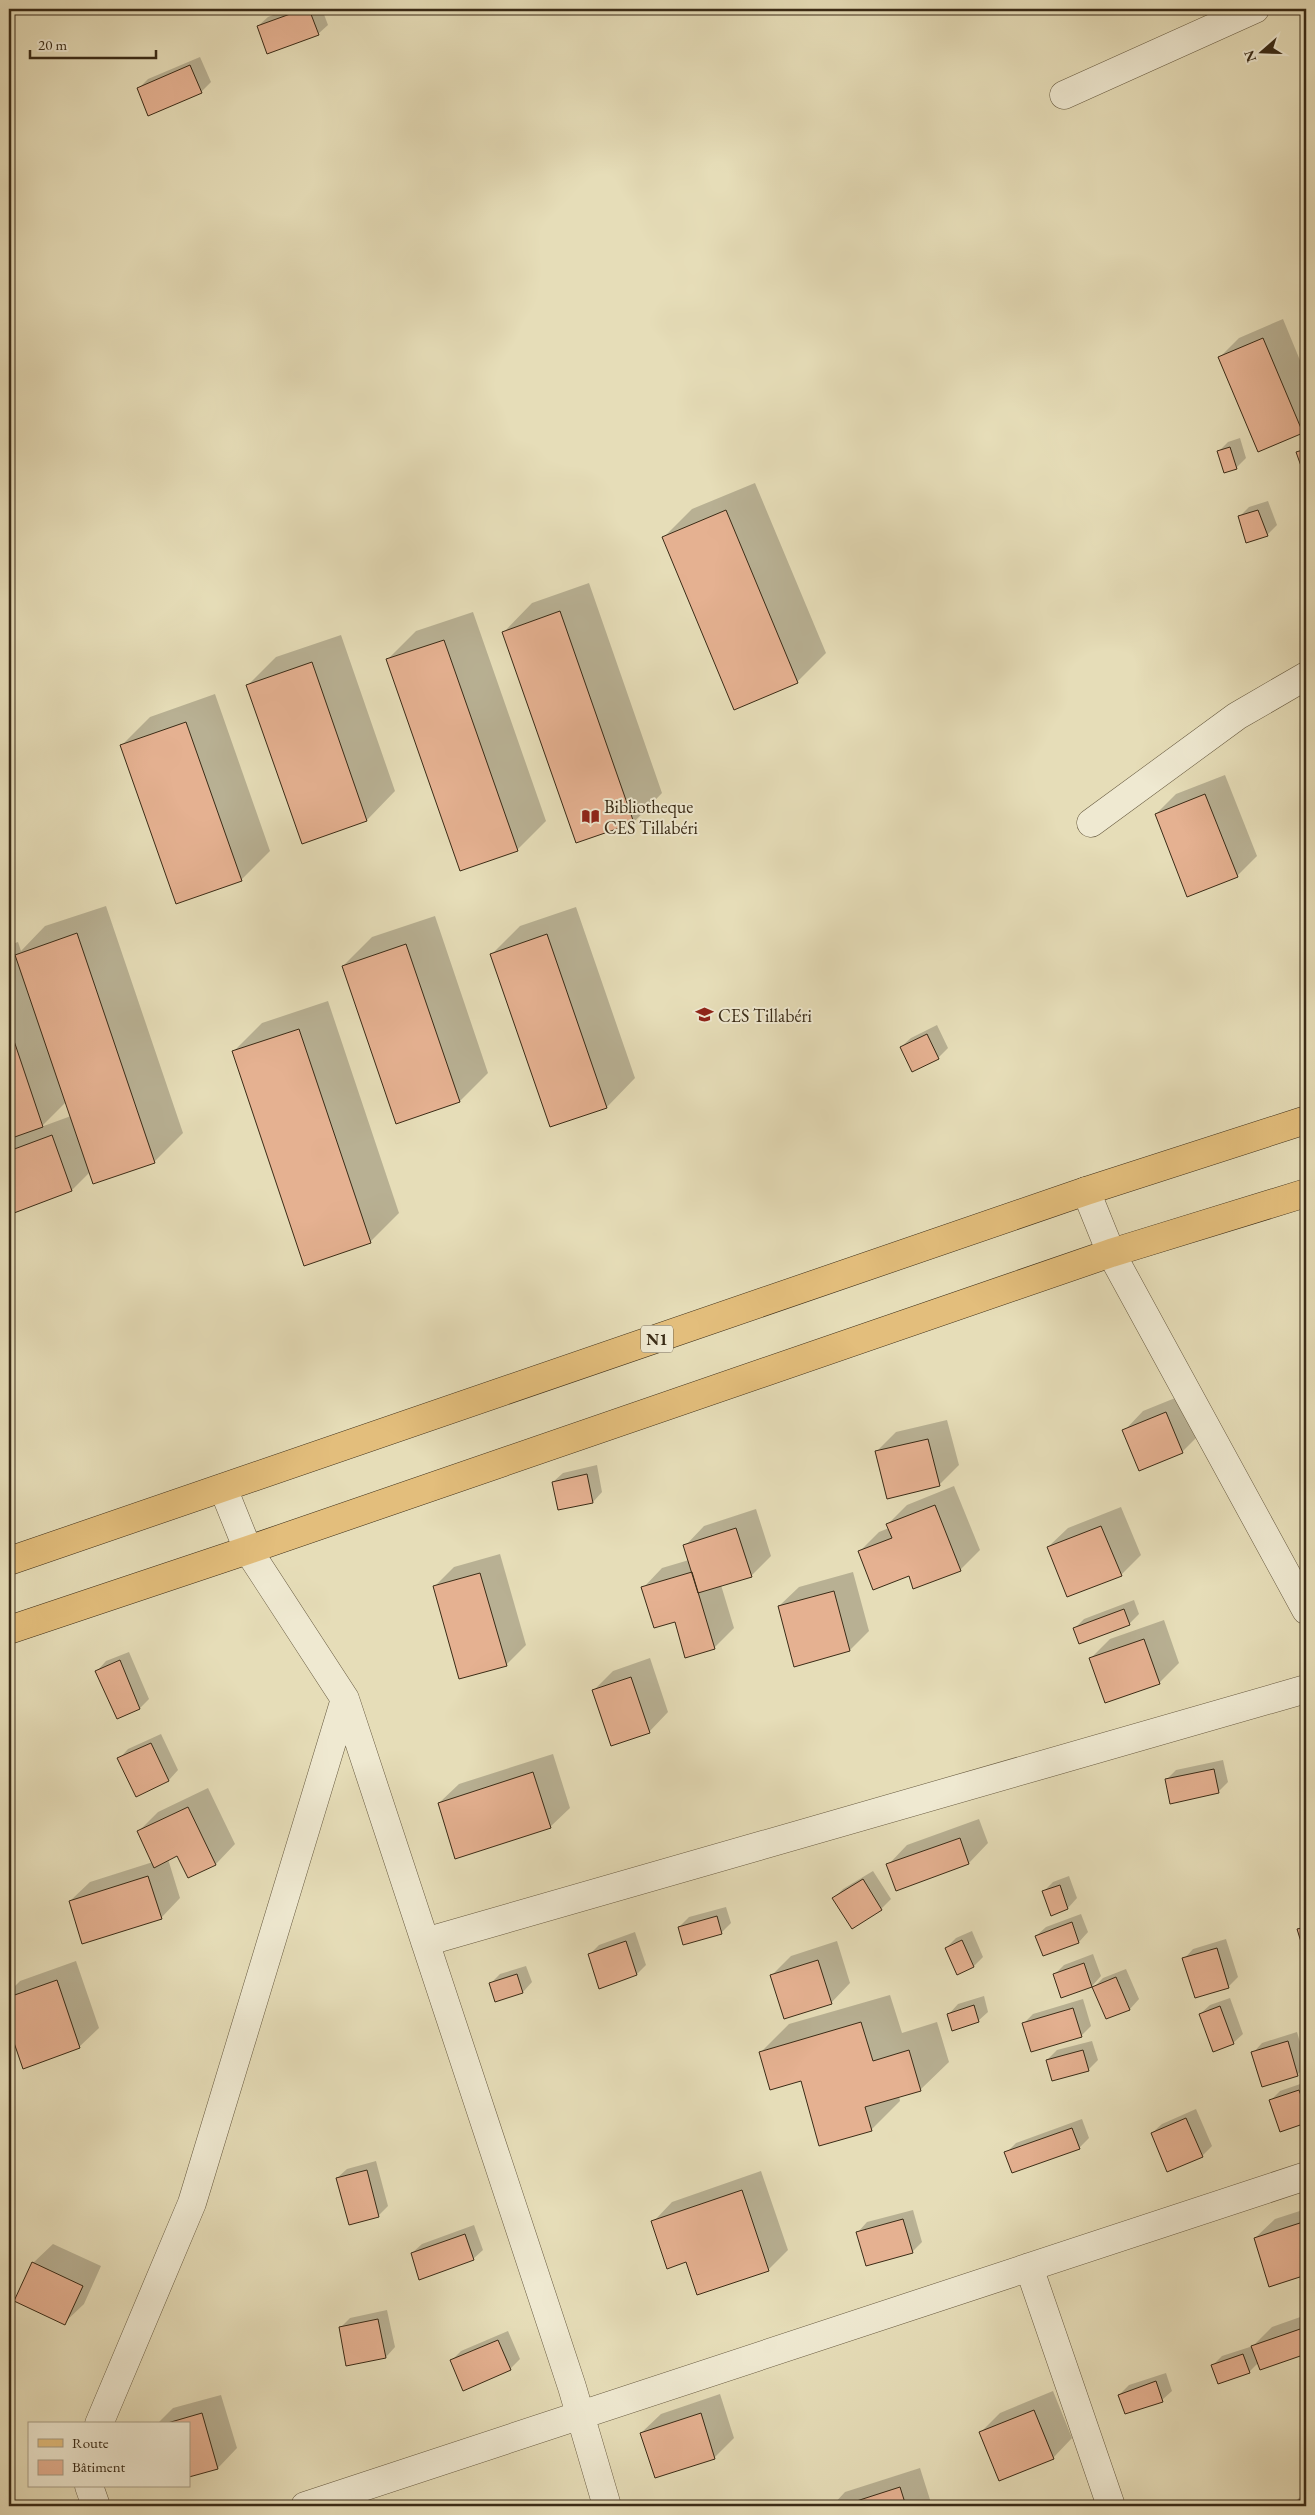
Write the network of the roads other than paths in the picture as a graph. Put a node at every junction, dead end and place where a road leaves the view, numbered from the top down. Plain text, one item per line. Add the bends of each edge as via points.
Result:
1 (1255, 9) edge
2 (1064, 96) dead end
3 (1306, 676) edge
4 (1091, 824) dead end
5 (1306, 1120) edge
6 (1086, 1191) junction
7 (1306, 1193) edge
8 (1112, 1253) junction
9 (223, 1488) junction
10 (248, 1550) junction
11 (9, 1561) edge
12 (1306, 1610) edge
13 (9, 1630) edge
14 (1306, 1689) edge
15 (345, 1700) junction
16 (425, 1942) junction
17 (1306, 2176) edge
18 (1029, 2267) junction
19 (580, 2416) junction
20 (100, 2422) edge
21 (90, 2488) edge
22 (96, 2506) edge
23 (305, 2506) edge
24 (607, 2506) edge
25 (1111, 2506) edge

1 - 2 street
3 - 4 street via 1237,716
5 - 6 main road, N1
6 - 8 street
6 - 9 main road, N1
7 - 8 main road
8 - 10 main road
8 - 12 street
9 - 10 street
9 - 11 main road, N1
10 - 13 main road
10 - 15 street
14 - 16 street
15 - 16 street
15 - 20 street via 192,2203
16 - 19 street
17 - 18 street
18 - 19 street
18 - 25 street
19 - 23 street
19 - 24 street
21 - 22 street

